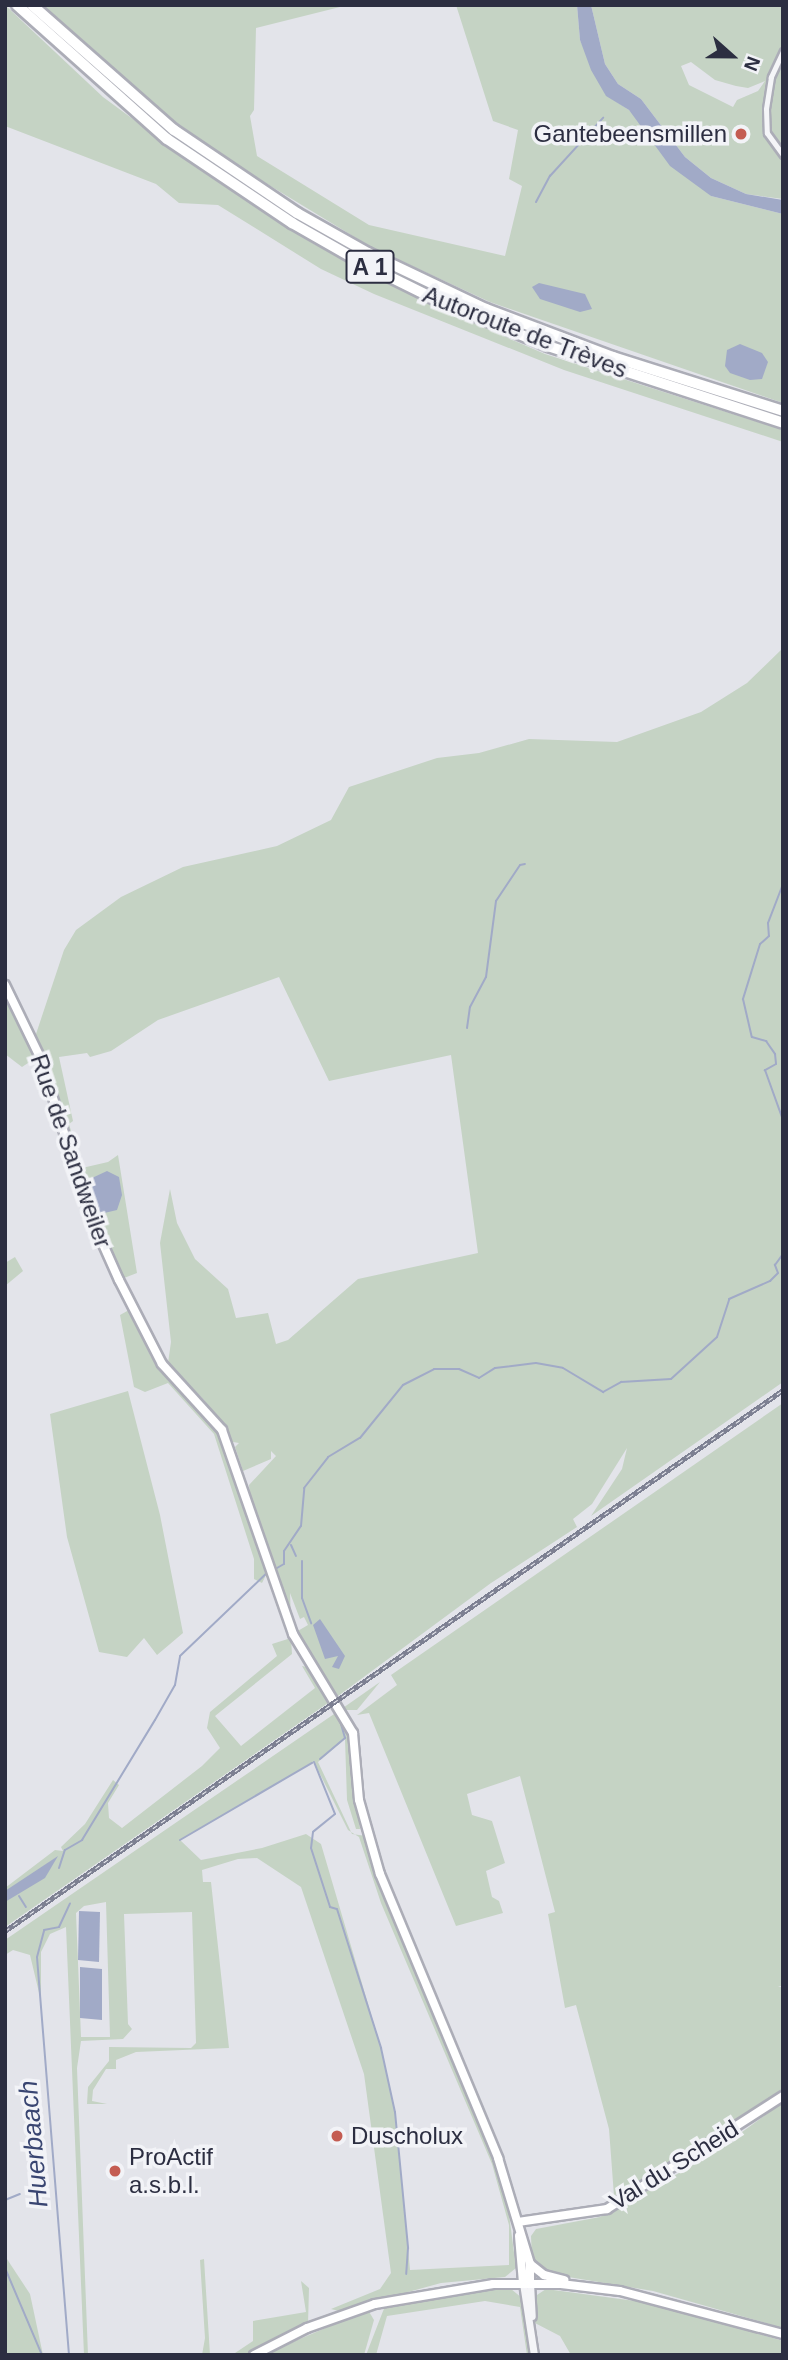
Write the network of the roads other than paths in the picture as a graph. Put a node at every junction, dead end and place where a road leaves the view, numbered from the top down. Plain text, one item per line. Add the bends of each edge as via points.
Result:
1 (17, 5) edge
2 (32, 5) edge
3 (783, 51) edge
4 (783, 155) edge
5 (783, 411) edge
6 (783, 423) edge
7 (5, 985) edge
8 (783, 2096) edge
9 (518, 2222) junction
10 (530, 2264) junction
11 (520, 2265) junction
12 (508, 2283) junction
13 (526, 2283) junction
14 (545, 2283) junction
15 (587, 2286) junction
16 (531, 2303) junction
17 (783, 2334) edge
18 (254, 2355) edge
19 (534, 2355) edge

1 - 6 highway, Autoroute de Trèves / A 1 via 167,139 292,223 362,263 548,346
2 - 5 highway, Autoroute de Trèves / A 1 via 174,130 297,213 368,253 486,309 612,357
3 - 4 street via 771,77 766,109 770,143
7 - 9 main road, Rue de Sandweiler via 40,1057 90,1215 162,1364 222,1430 298,1646 353,1733 359,1800 388,1900 475,2102
8 - 9 main road, Val du Scheid via 607,2209
9 - 10 main road
9 - 11 main road
10 - 13 main road
10 - 15 main road via 544,2275
11 - 12 main road
11 - 13 main road
12 - 13 main road
12 - 18 main road via 433,2291 375,2304 307,2328
13 - 14 main road
13 - 16 street
13 - 19 street
14 - 15 main road
14 - 16 street
15 - 17 main road via 652,2297
16 - 19 street

